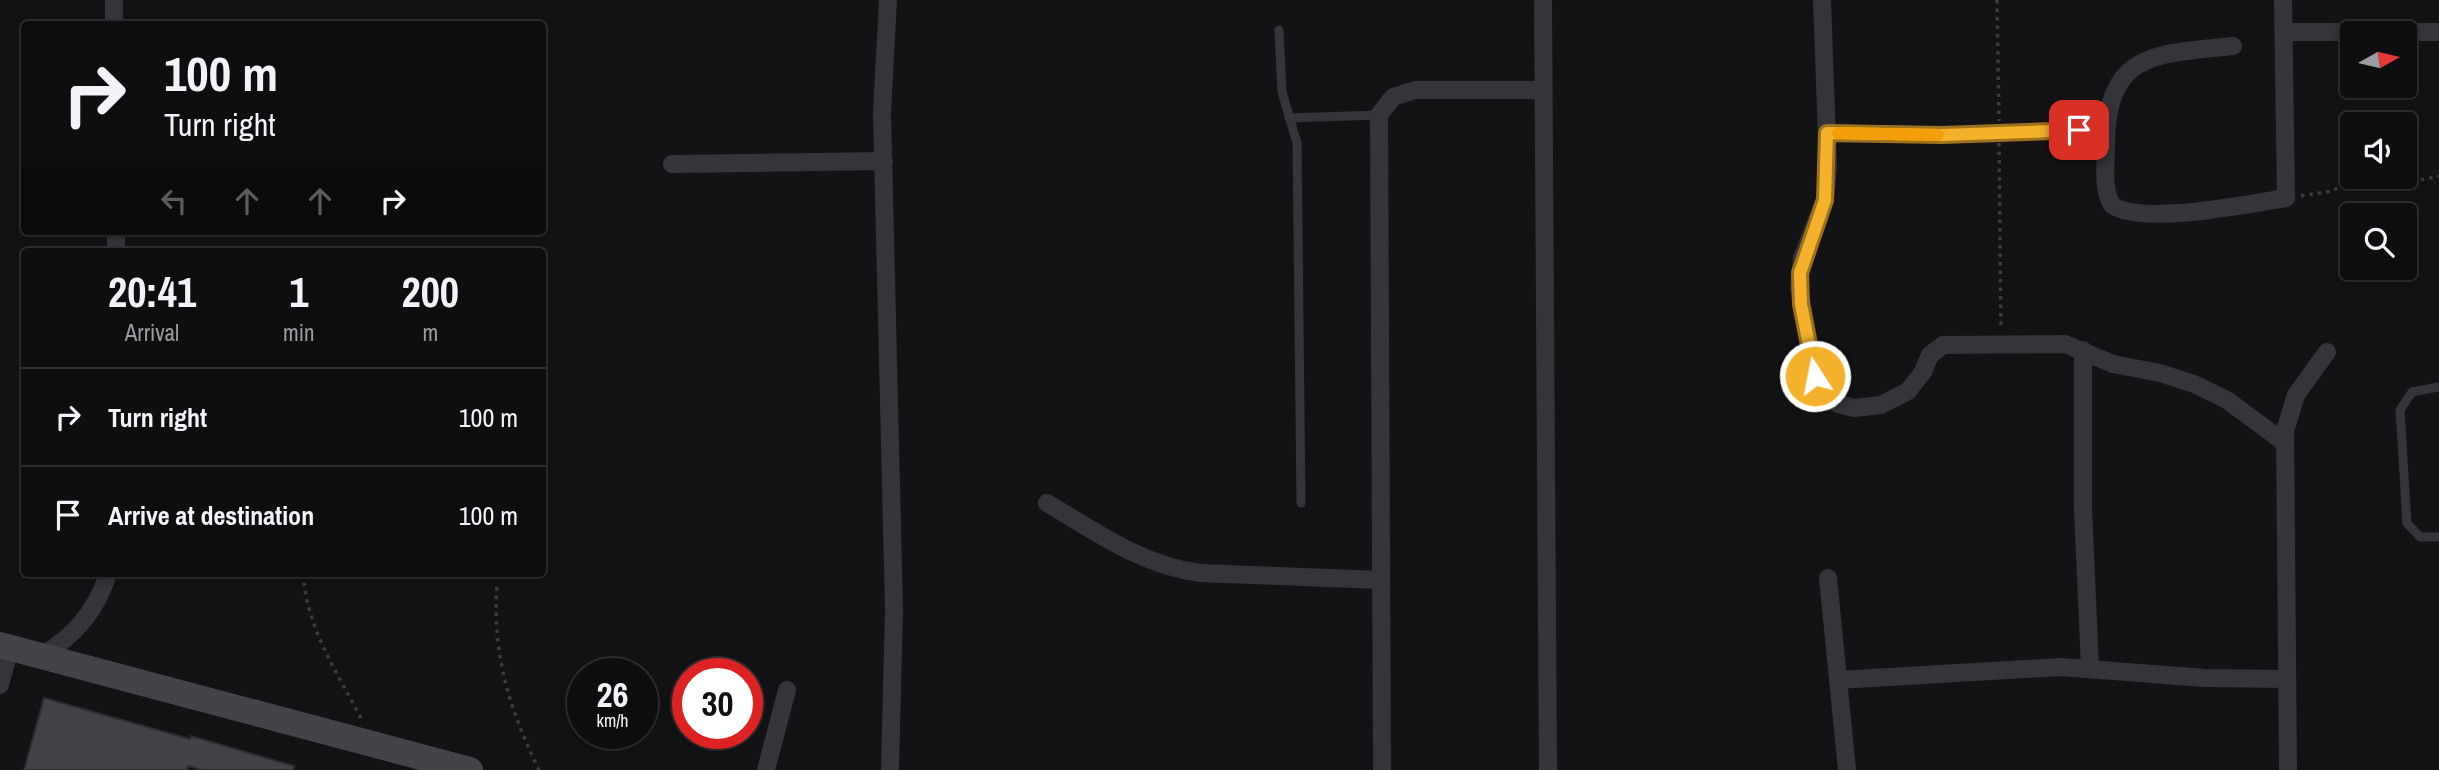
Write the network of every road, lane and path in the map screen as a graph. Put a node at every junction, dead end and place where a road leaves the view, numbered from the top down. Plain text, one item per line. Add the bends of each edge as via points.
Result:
1 (114, 0) edge
2 (888, 0) edge
3 (1543, 0) edge
4 (1822, 0) edge
5 (1997, 0) edge
6 (2283, 0) edge
7 (114, 21) edge
8 (1279, 30) dead end
9 (2284, 32) junction
10 (2439, 32) edge
11 (2233, 46) dead end
12 (1544, 90) junction
13 (1379, 115) junction
14 (1289, 118) junction
15 (2106, 128) junction
16 (1827, 133) junction
17 (1999, 134) junction
18 (884, 161) junction
19 (672, 164) dead end
20 (2439, 176) edge
21 (2417, 179) edge
22 (2340, 187) edge
23 (2286, 198) junction
24 (2001, 344) junction
25 (2083, 351) junction
26 (2327, 352) dead end
27 (2439, 387) edge
28 (2285, 443) junction
29 (1047, 503) dead end
30 (1301, 503) dead end
31 (2439, 537) edge
32 (107, 577) edge
33 (303, 577) edge
34 (1828, 578) dead end
35 (1381, 580) junction
36 (497, 587) dead end
37 (5, 646) edge
38 (41, 656) junction
39 (2090, 667) junction
40 (2287, 679) junction
41 (1838, 680) junction
42 (0, 685) edge
43 (787, 690) dead end
44 (375, 745) junction
45 (470, 770) edge
46 (539, 770) edge
47 (766, 770) edge
48 (890, 770) edge
49 (1382, 770) edge
50 (1548, 770) edge
51 (1847, 770) edge
52 (2288, 770) edge

1 - 7 street
2 - 18 street
3 - 12 street
4 - 16 street
5 - 17 path
6 - 9 street
8 - 14 lane via 1281,83
9 - 10 street
9 - 23 street
11 - 15 street via 2168,53 2141,62 2113,94
12 - 13 street via 1415,90 1393,97
12 - 50 street
13 - 14 lane
13 - 35 street
14 - 30 lane via 1297,143
15 - 17 lane
15 - 23 street via 2107,197 2119,210 2176,213
16 - 17 lane
16 - 24 street via 1825,200 1802,258 1799,288 1815,376 1825,395 1846,407 1881,405 1908,391 1938,347
17 - 24 path
18 - 19 street
18 - 48 street via 894,609
20 - 21 path
22 - 23 path
24 - 25 street via 2065,344
25 - 28 street via 2211,391
25 - 39 street
26 - 28 street via 2291,406
27 - 31 lane via 2412,392 2404,400 2399,420 2407,523 2420,537
28 - 40 street
29 - 35 street via 1133,553 1172,568
32 - 38 street via 84,622
33 - 44 path via 317,636
34 - 41 street
35 - 49 street
36 - 46 path via 496,635 503,682
37 - 38 street
37 - 42 street
38 - 44 street
39 - 40 street via 2166,676
39 - 41 street
40 - 52 street
41 - 51 street
43 - 47 street
44 - 45 street

